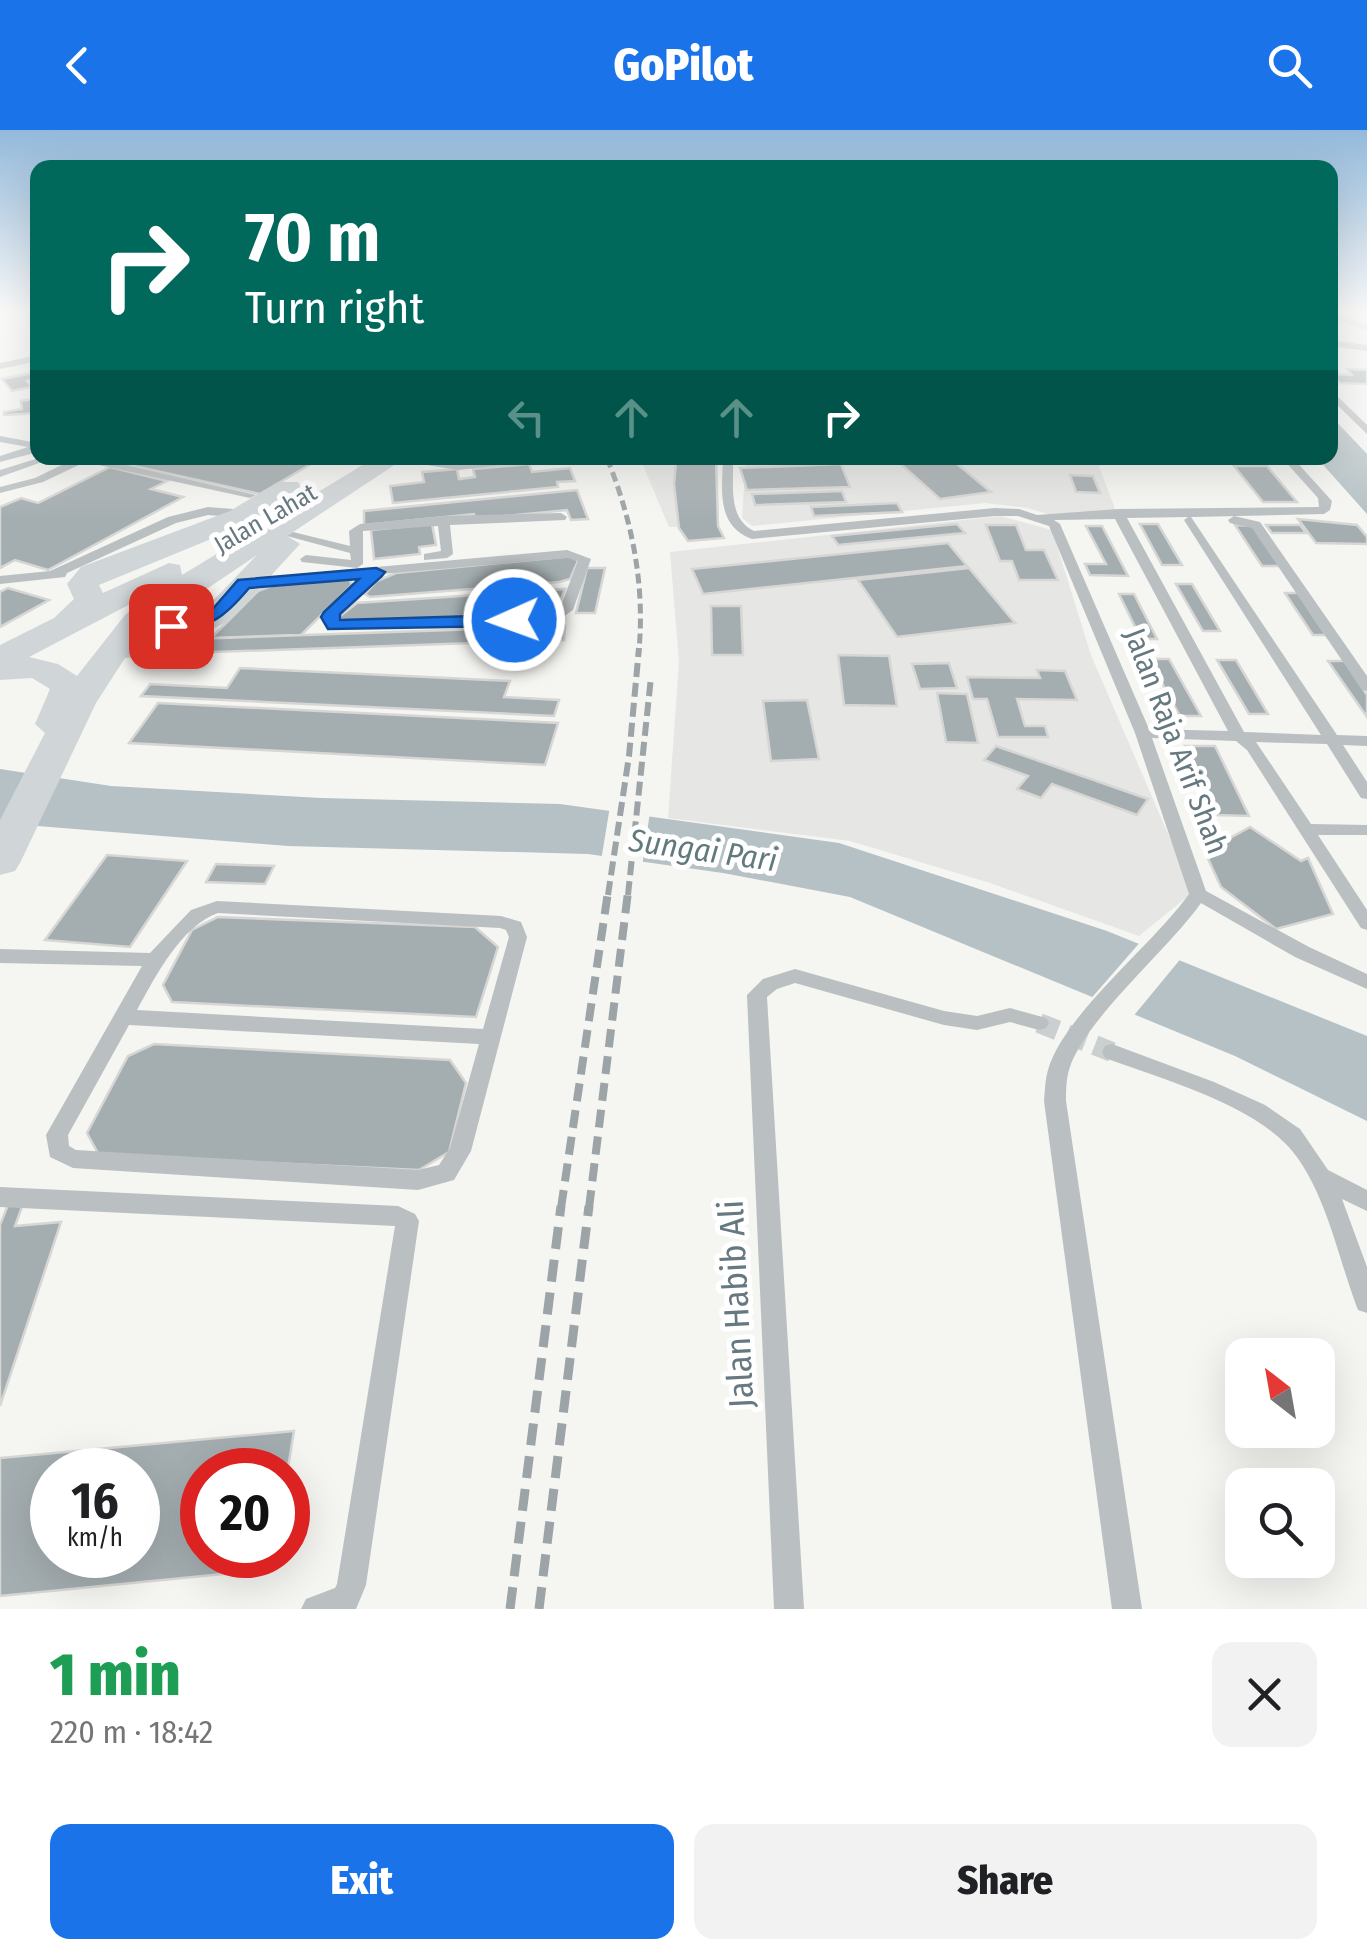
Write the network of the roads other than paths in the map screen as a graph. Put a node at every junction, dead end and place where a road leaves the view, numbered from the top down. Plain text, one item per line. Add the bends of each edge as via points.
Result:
1 (1338, 400) edge
2 (1367, 431) edge
3 (0, 440) edge
4 (30, 446) edge
5 (30, 450) edge
6 (0, 460) edge
7 (30, 464) edge
8 (69, 465) edge
9 (101, 465) edge
10 (358, 465) edge
11 (393, 465) edge
12 (447, 465) edge
13 (476, 465) edge
14 (728, 465) edge
15 (1294, 465) edge
16 (0, 474) edge
17 (306, 478) dead end
18 (0, 490) edge
19 (562, 516) dead end
20 (1120, 516) junction
21 (1040, 517) junction
22 (444, 520) junction
23 (1190, 520) junction
24 (267, 529) junction
25 (357, 558) junction
26 (376, 572) junction
27 (92, 574) junction
28 (52, 575) junction
29 (0, 580) edge
30 (139, 588) junction
31 (241, 588) junction
32 (175, 592) junction
33 (64, 626) junction
34 (0, 658) edge
35 (0, 670) edge
36 (1367, 687) edge
37 (78, 703) junction
38 (1144, 733) junction
39 (1238, 735) junction
40 (1330, 740) junction
41 (1367, 741) edge
42 (46, 769) junction
43 (1367, 794) edge
44 (1306, 830) junction
45 (1367, 830) edge
46 (3, 856) edge
47 (1198, 894) junction
48 (1367, 924) edge
49 (0, 956) edge
50 (154, 960) junction
51 (1367, 982) edge
52 (124, 1017) junction
53 (1038, 1023) tunnel mouth
54 (491, 1038) junction
55 (1112, 1052) tunnel mouth
56 (1319, 1176) junction
57 (0, 1197) edge
58 (1367, 1201) edge
59 (1367, 1302) edge
60 (316, 1609) edge
61 (789, 1609) edge
62 (1127, 1609) edge

1 - 2 street
3 - 4 street
5 - 6 street
7 - 16 street
8 - 18 street
9 - 24 street
10 - 24 main road, Jalan Lahat
11 - 24 main road
12 - 13 street
14 - 21 street via 730,518 742,532 776,536 995,512
15 - 20 street via 1323,496 1324,510
17 - 24 main road
19 - 22 street
20 - 21 street
20 - 23 street
20 - 39 street
21 - 38 street, Jalan Raja Arif Shah via 1054,524
22 - 25 street via 360,528
22 - 25 street via 446,555
23 - 36 street via 1256,525
23 - 40 street
24 - 25 street
24 - 25 street via 331,564
24 - 27 main road
24 - 28 street via 208,511 172,520
24 - 30 main road, Jalan Lahat
24 - 31 main road
24 - 32 main road
26 - 26 street via 567,554 585,559 566,610 557,617 334,625 333,612
26 - 31 street
27 - 28 street
27 - 30 main road via 102,590
27 - 33 main road via 83,584 91,601
28 - 29 street
30 - 33 main road, Jalan Lahat
31 - 32 main road via 208,609 182,615 168,610
31 - 37 main road via 211,618 145,634
32 - 37 main road via 137,622
33 - 34 main road, Jalan Lahat
35 - 42 main road via 42,668 68,687 54,719
37 - 42 main road
38 - 39 street
38 - 47 street, Jalan Raja Arif Shah
39 - 40 street
39 - 44 street via 1253,747
40 - 41 street
40 - 43 street
42 - 46 main road
44 - 45 street
44 - 48 street
47 - 51 street
47 - 62 street, Jalan Raja Arif Shah via 1177,928 1059,1066 1055,1101
49 - 50 street
50 - 52 street
50 - 54 street via 197,914 217,907 500,922 514,926 518,937
52 - 54 street
52 - 54 street via 58,1135 58,1151 73,1158 418,1180 446,1173 460,1151
53 - 61 street, Jalan Habib Ali via 1010,1015 977,1023 944,1018 795,976 757,995
55 - 56 street via 1279,1124
56 - 58 street
56 - 59 street
57 - 60 street via 407,1221 351,1585 345,1598

